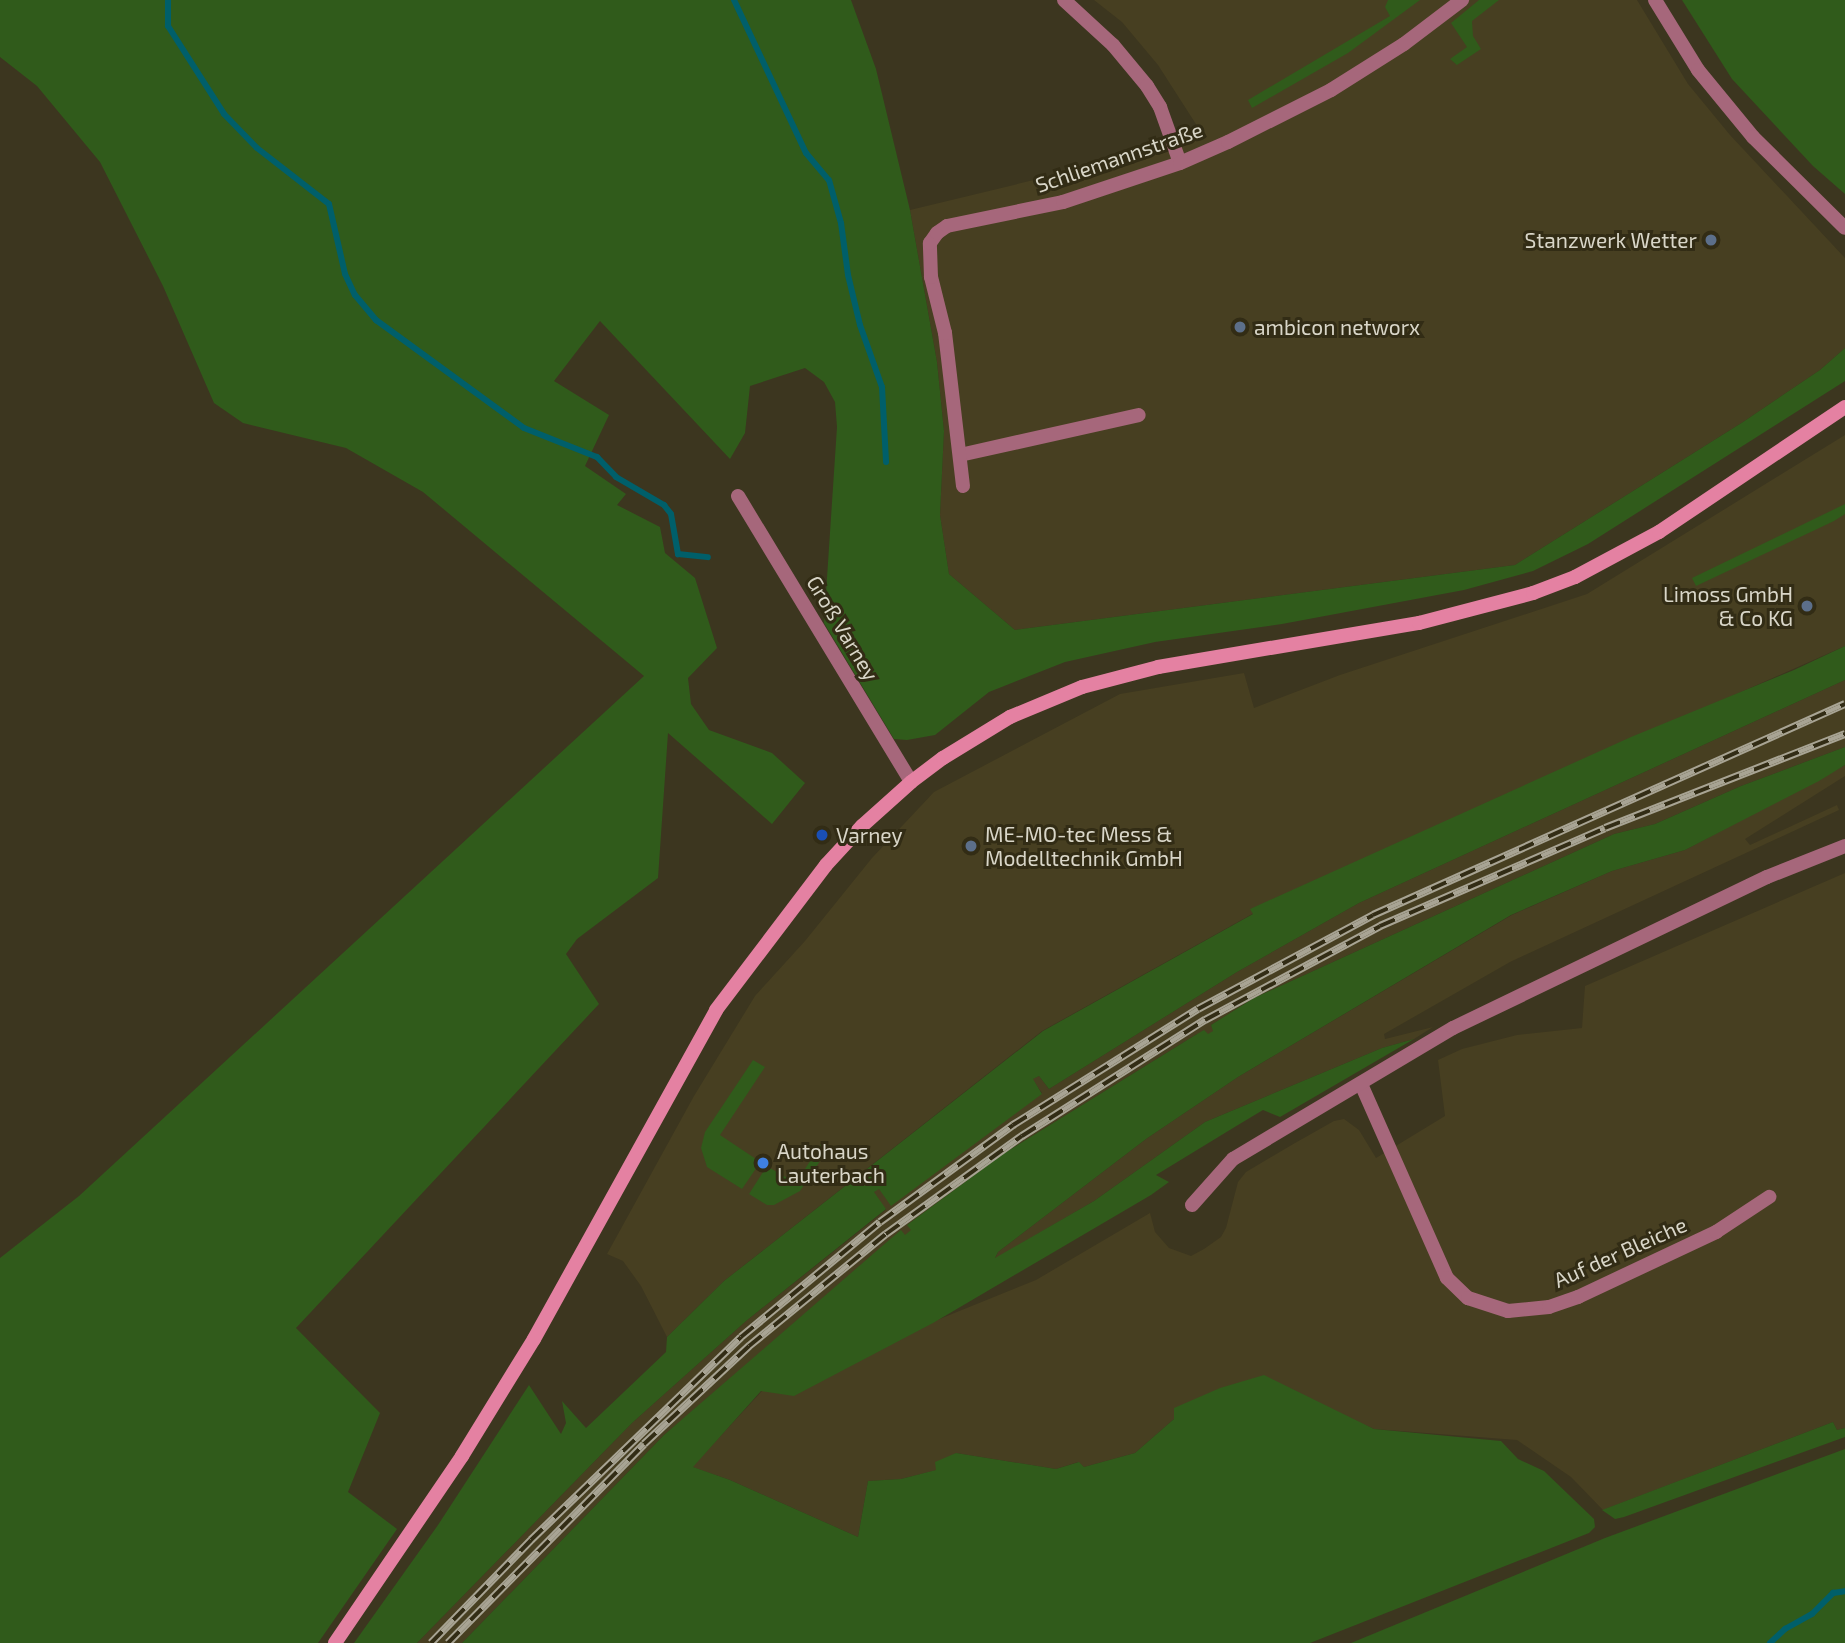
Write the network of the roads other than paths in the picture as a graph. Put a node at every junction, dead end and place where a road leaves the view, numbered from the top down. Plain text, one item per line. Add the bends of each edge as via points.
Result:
1 (1064, 0) edge
2 (1462, 0) edge
3 (1655, 0) edge
4 (1180, 163) junction
5 (1845, 228) edge
6 (1845, 407) edge
7 (1139, 415) dead end
8 (960, 455) junction
9 (964, 486) dead end
10 (738, 496) dead end
11 (911, 782) junction
12 (1845, 846) edge
13 (1362, 1084) junction
14 (1769, 1197) dead end
15 (1192, 1206) dead end
16 (335, 1643) edge

1 - 4 street via 1133,66 1160,107
2 - 4 street, Schliemannstraße via 1331,90
3 - 5 street via 1698,70 1753,137
4 - 8 street, Schliemannstraße via 1063,202 947,226 937,233 930,243 931,277 945,333
6 - 11 main road via 1659,532 1565,581 1419,623 1158,667 1082,687 1010,717
7 - 8 street
8 - 9 street, Schliemannstraße
10 - 11 street, Groß Varney
11 - 16 main road via 826,865 716,1010 534,1339 462,1456
12 - 13 street via 1767,877 1504,1000
13 - 14 street, Auf der Bleiche via 1447,1278 1468,1298 1508,1311 1549,1307 1578,1297 1716,1232
13 - 15 street via 1233,1159

